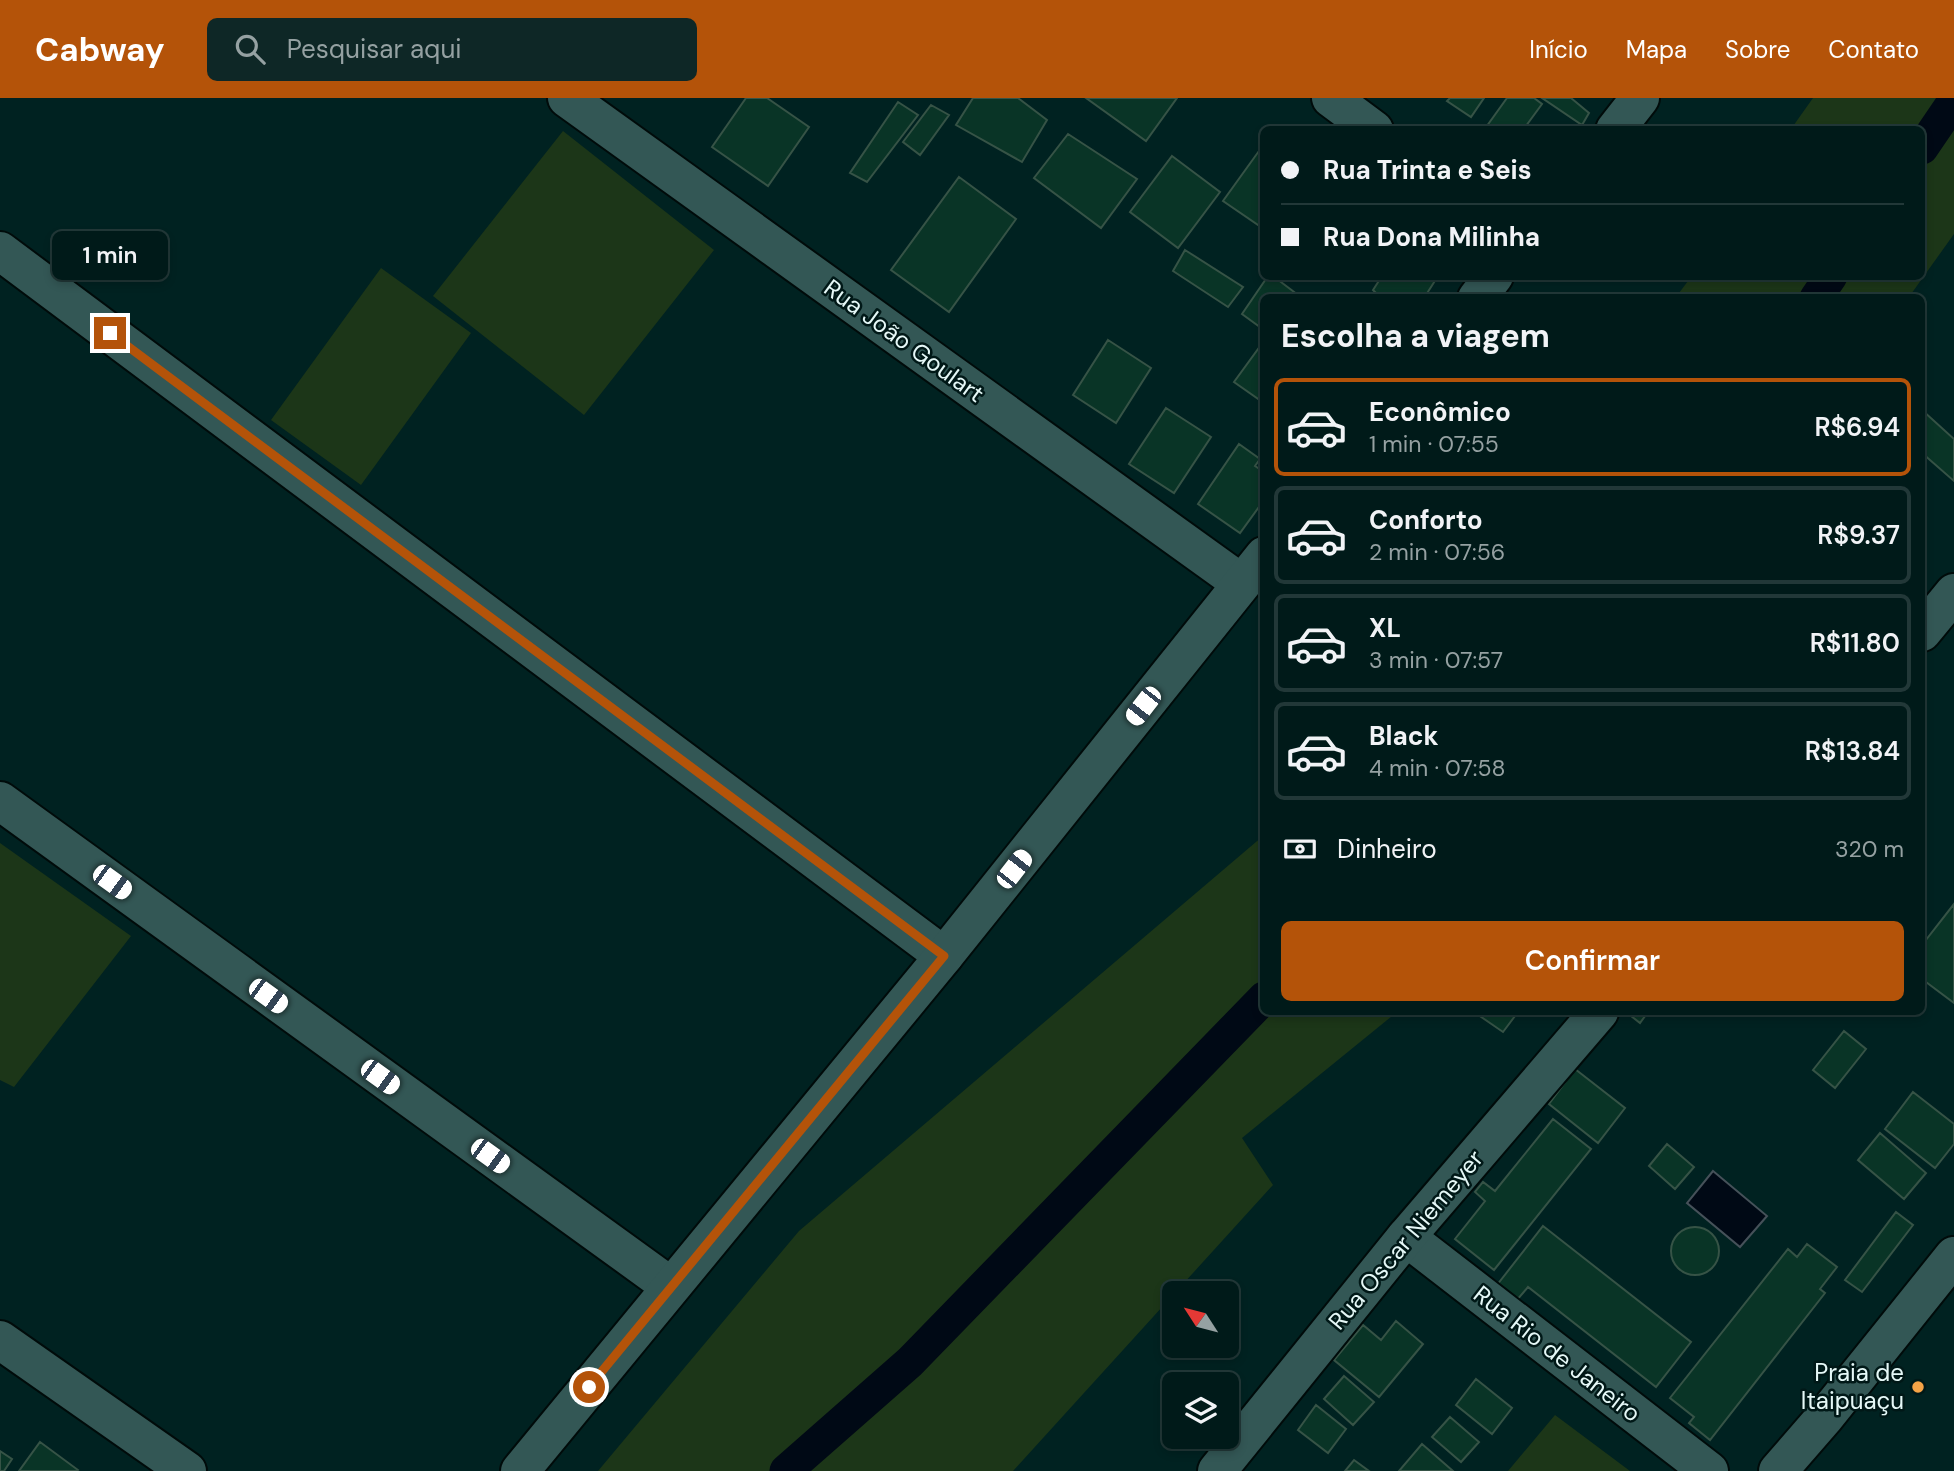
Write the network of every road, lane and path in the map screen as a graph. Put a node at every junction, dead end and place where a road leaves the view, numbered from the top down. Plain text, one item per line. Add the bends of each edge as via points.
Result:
1 (567, 98) edge
2 (1331, 98) edge
3 (1640, 98) edge
4 (1369, 126) edge
5 (1618, 126) edge
6 (0, 251) edge
7 (1491, 280) edge
8 (1480, 294) edge
9 (1252, 569) edge
10 (1954, 593) edge
11 (1925, 628) edge
12 (0, 801) edge
13 (944, 956) junction
14 (1596, 1015) edge
15 (1406, 1237) junction
16 (1954, 1256) edge
17 (670, 1286) junction
18 (0, 1340) edge
19 (187, 1471) edge
20 (520, 1471) edge
21 (1217, 1471) edge
22 (1709, 1471) edge
23 (1778, 1471) edge

1 - 9 street, Rua João Goulart
2 - 4 street
3 - 5 street
6 - 13 street
7 - 8 street
9 - 13 street
10 - 11 street
12 - 17 street
13 - 17 street
14 - 15 street, Rua Oscar Niemeyer
15 - 21 street, Rua Oscar Niemeyer
15 - 22 street, Rua Rio de Janeiro
16 - 23 street
17 - 20 street
18 - 19 street

